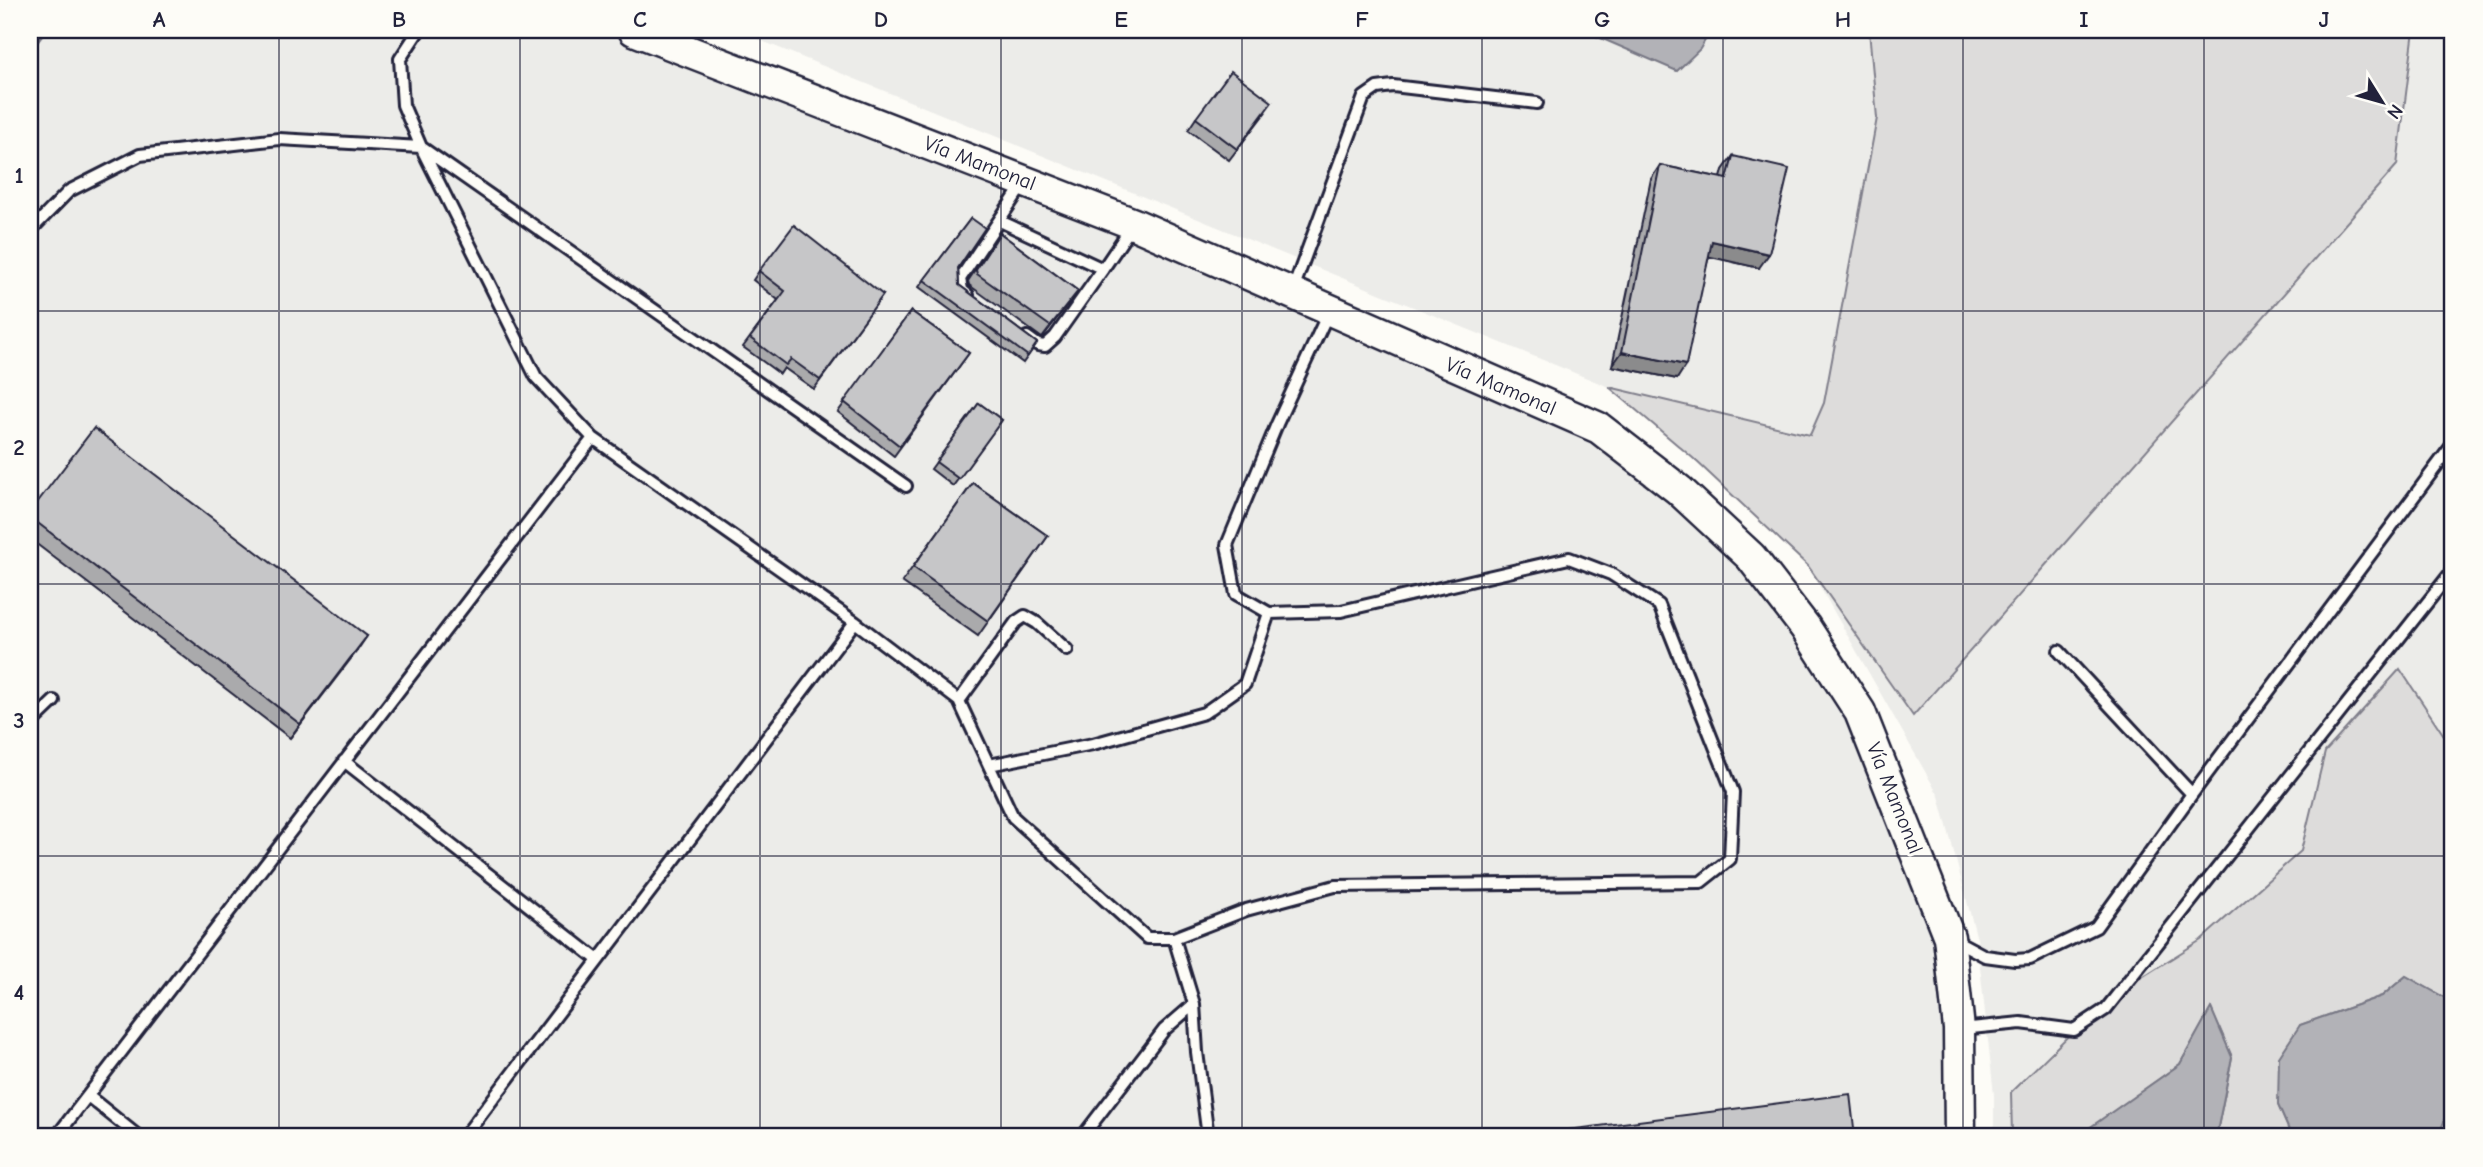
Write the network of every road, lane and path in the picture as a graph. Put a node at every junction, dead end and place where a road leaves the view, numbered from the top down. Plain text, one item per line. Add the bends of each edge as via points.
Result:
1 (419, 30) edge
2 (634, 30) edge
3 (1537, 103) dead end
4 (421, 148) junction
5 (1026, 181) junction
6 (1000, 221) junction
7 (1133, 224) junction
8 (30, 231) edge
9 (1104, 269) junction
10 (1292, 295) junction
11 (973, 298) edge
12 (1329, 311) junction
13 (1016, 329) edge
14 (593, 438) junction
15 (2453, 444) edge
16 (906, 486) dead end
17 (2453, 570) edge
18 (1269, 613) junction
19 (855, 622) junction
20 (1066, 650) dead end
21 (2059, 652) dead end
22 (54, 701) dead end
23 (959, 701) junction
24 (30, 724) edge
25 (344, 761) junction
26 (989, 765) junction
27 (2192, 794) junction
28 (1949, 937) junction
29 (1174, 938) junction
30 (598, 960) junction
31 (1194, 1004) junction
32 (1959, 1029) junction
33 (88, 1096) junction
34 (56, 1137) edge
35 (139, 1137) edge
36 (464, 1137) edge
37 (1083, 1137) edge
38 (1208, 1137) edge
39 (1960, 1137) edge

1 - 4 lane via 400,60 403,105
2 - 5 street, Vía Mamonal
3 - 10 lane via 1392,86 1377,88 1364,97
4 - 8 lane via 279,139 140,155 69,191
4 - 14 lane via 536,377
4 - 16 lane
5 - 6 lane
5 - 7 street, Vía Mamonal
6 - 9 lane
6 - 11 lane via 960,279 962,290
7 - 9 lane
7 - 10 street, Vía Mamonal
9 - 13 lane via 1045,346
10 - 12 street, Vía Mamonal
12 - 18 lane via 1227,545 1236,594
12 - 28 street, Vía Mamonal via 1598,428 1679,490 1751,557 1805,627 1860,712
14 - 19 lane
14 - 25 lane
15 - 27 lane
17 - 32 lane via 2106,1009 2074,1031 2021,1023
18 - 26 lane via 1245,684 1204,713 1093,744
18 - 29 lane via 1341,611 1569,558 1611,574 1659,604 1732,792 1730,859 1701,882 1335,886 1246,910
19 - 23 lane
19 - 30 lane
20 - 23 lane via 1025,617 1016,622
21 - 27 lane
22 - 24 lane
23 - 26 lane
25 - 30 lane
25 - 33 lane
26 - 29 lane via 1013,817 1147,938
27 - 28 lane via 2096,927 2030,959 1985,956
28 - 32 street, Vía Mamonal
29 - 31 lane
30 - 36 lane
31 - 37 lane via 1164,1030
31 - 38 lane
32 - 39 street, Vía Mamonal
33 - 34 lane
33 - 35 lane

